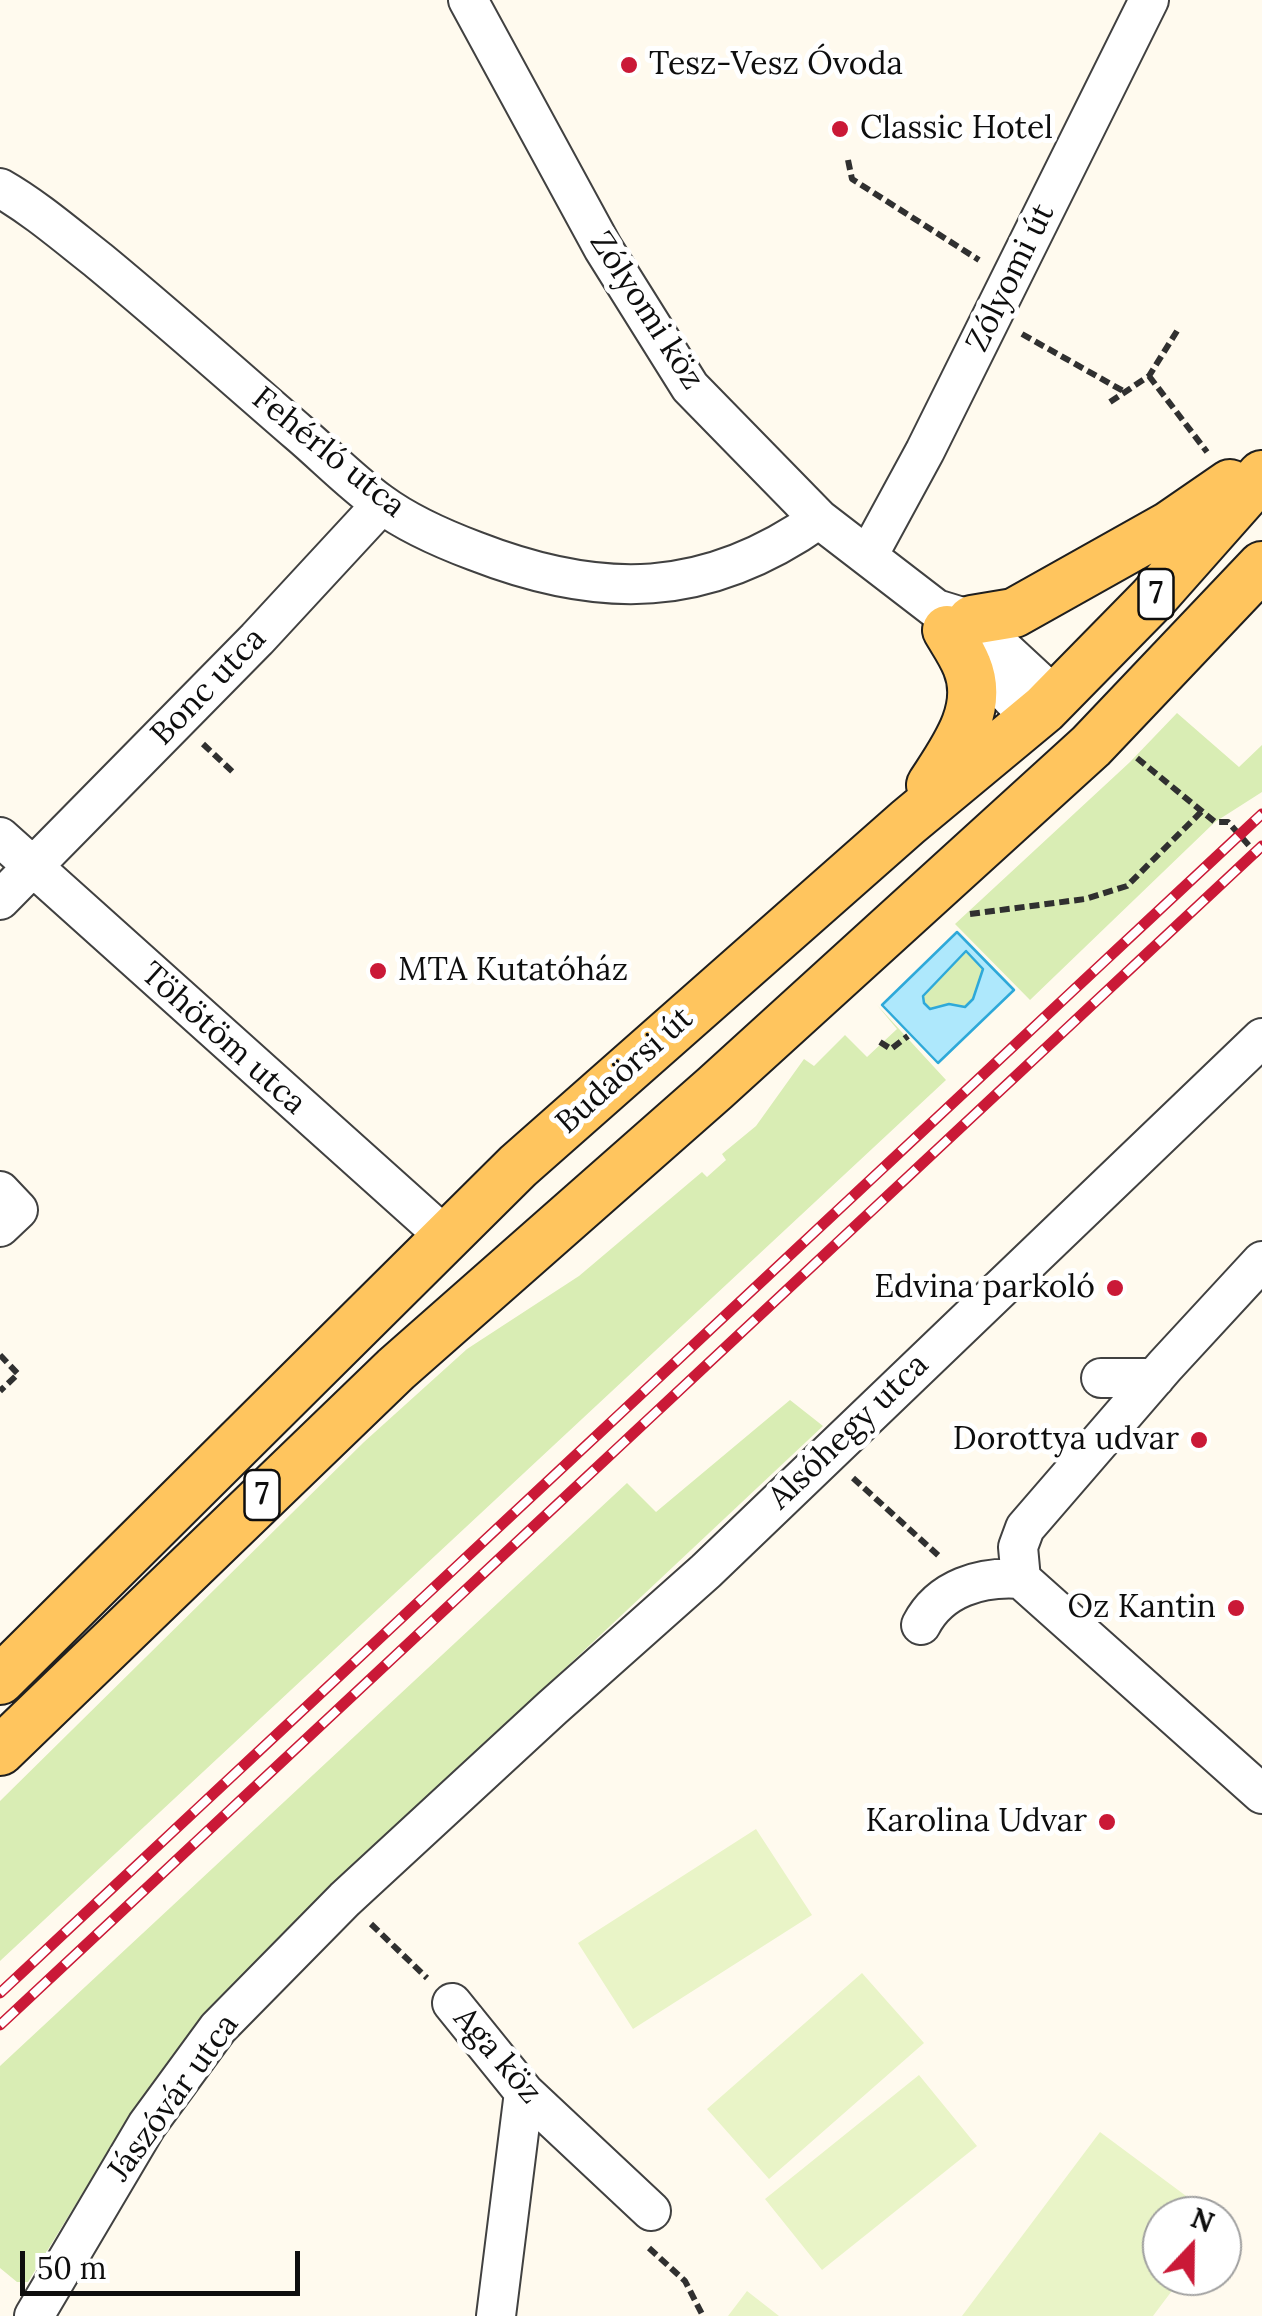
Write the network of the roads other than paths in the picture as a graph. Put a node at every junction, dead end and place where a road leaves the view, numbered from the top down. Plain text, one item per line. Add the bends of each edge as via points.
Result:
1 (468, 0) edge
2 (1149, 0) edge
3 (0, 188) edge
4 (1262, 463) edge
5 (1262, 475) edge
6 (382, 505) junction
7 (820, 518) junction
8 (869, 554) junction
9 (1262, 566) edge
10 (952, 620) junction
11 (1141, 694) junction
12 (1034, 699) junction
13 (908, 822) junction
14 (0, 838) edge
15 (990, 840) junction
16 (32, 866) junction
17 (0, 900) edge
18 (1262, 1038) edge
19 (0, 1192) edge
20 (0, 1227) edge
21 (447, 1238) junction
22 (1262, 1262) edge
23 (1101, 1378) dead end
24 (1155, 1378) junction
25 (1022, 1579) junction
26 (920, 1625) dead end
27 (0, 1680) edge
28 (0, 1752) edge
29 (1262, 1794) edge
30 (430, 1820) joint
31 (452, 2003) road end
32 (524, 2092) junction
33 (651, 2210) road end
34 (34, 2316) edge
35 (496, 2316) edge

1 - 7 street, Zólyomi köz via 603,248 690,387
2 - 8 street, Zólyomi út
3 - 6 street, Fehérló utca via 124,282
4 - 10 main road via 1170,526 1014,613
5 - 12 main road, Budaörsi út / 7 via 1153,598
6 - 7 street, Fehérló utca via 509,564 613,586 662,583 742,563
6 - 16 street, Bonc utca
7 - 8 street, Zólyomi köz
8 - 10 street, Zólyomi köz
9 - 11 main road, 7
10 - 12 street, Zólyomi köz
10 - 13 main road via 969,670 965,732
11 - 12 main road via 1085,711
11 - 15 main road, 7
12 - 13 main road, Budaörsi út / 7
12 - 15 main road via 1049,744
13 - 21 main road, Budaörsi út / 7 via 518,1166
14 - 16 street, Töhötöm utca
15 - 28 main road, 7 via 410,1356
16 - 17 street, Bonc utca
16 - 21 street, Töhötöm utca
18 - 30 street, Alsóhegy utca via 706,1571
19 - 20 street via 18,1210
21 - 27 main road, Budaörsi út / 7
22 - 24 street
23 - 24 street
24 - 25 street via 1025,1528 1018,1547
25 - 26 street via 946,1593
25 - 29 street
30 - 34 street, Jászóvár utca via 218,2028 147,2125
31 - 32 street, Aga köz
32 - 33 street, Aga köz
32 - 35 street

